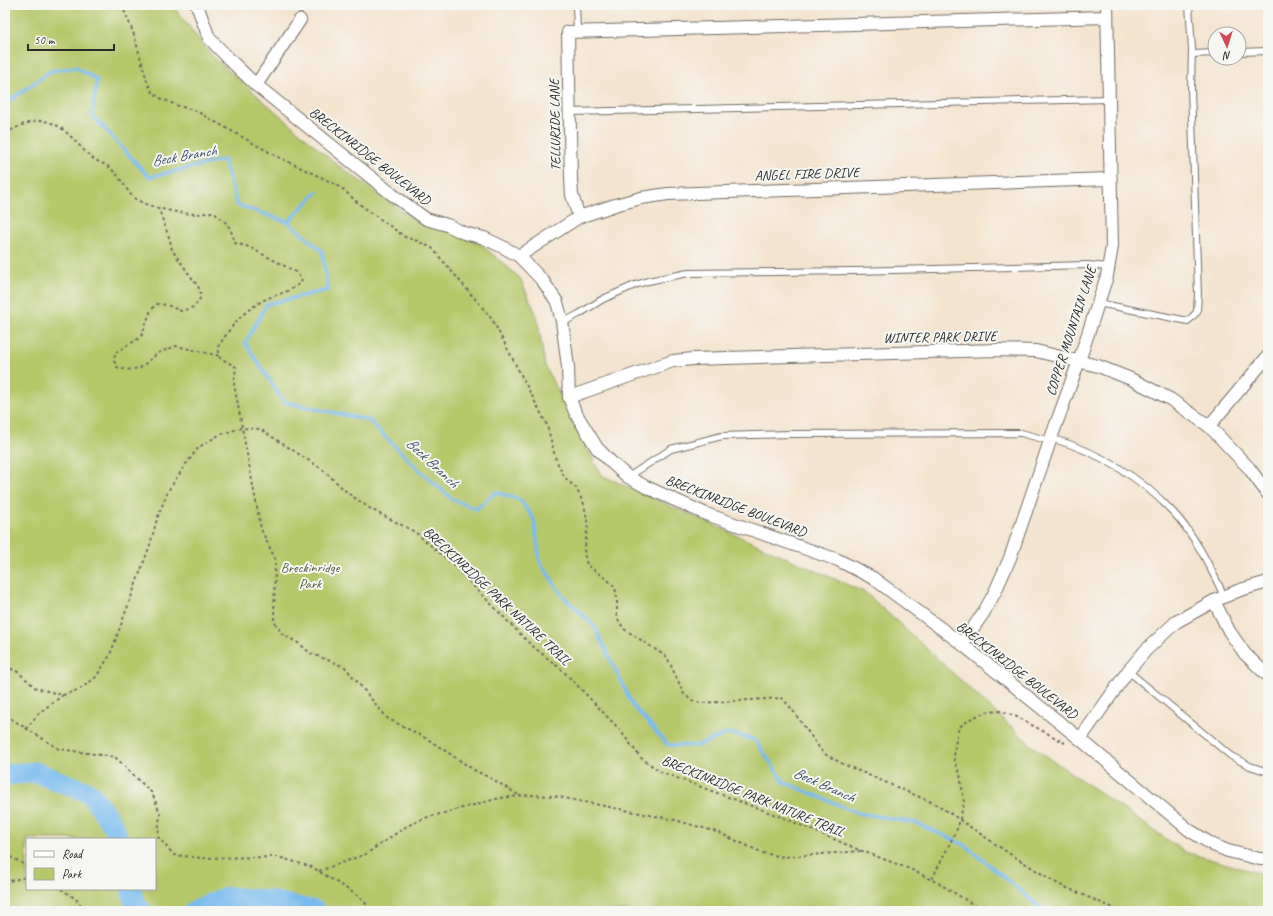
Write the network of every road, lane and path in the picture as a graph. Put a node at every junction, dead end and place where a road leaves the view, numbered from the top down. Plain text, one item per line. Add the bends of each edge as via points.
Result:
1 (122, 5) edge
2 (197, 5) edge
3 (576, 5) edge
4 (1189, 5) edge
5 (1107, 11) edge
6 (300, 20) dead end
7 (573, 32) junction
8 (1268, 51) edge
9 (1247, 52) edge
10 (1207, 53) edge
11 (1192, 54) junction
12 (256, 85) junction
13 (1109, 99) junction
14 (570, 112) junction
15 (5, 133) edge
16 (1110, 180) junction
17 (158, 207) junction
18 (579, 217) junction
19 (519, 256) junction
20 (1108, 267) junction
21 (1098, 303) junction
22 (562, 323) junction
23 (220, 356) junction
24 (1268, 356) edge
25 (1079, 361) junction
26 (569, 398) junction
27 (1209, 426) junction
28 (241, 428) junction
29 (1051, 439) junction
30 (628, 477) junction
31 (1268, 494) edge
32 (1268, 582) edge
33 (1219, 598) junction
34 (962, 644) junction
35 (5, 666) edge
36 (1128, 671) junction
37 (1266, 674) dead end
38 (63, 695) junction
39 (5, 718) edge
40 (26, 729) junction
41 (1080, 739) junction
42 (1065, 743) dead end
43 (1268, 772) edge
44 (520, 796) junction
45 (959, 820) junction
46 (863, 851) junction
47 (5, 854) edge
48 (1268, 859) edge
49 (26, 865) edge
50 (319, 871) junction
51 (26, 877) edge
52 (932, 879) junction
53 (5, 884) edge
54 (62, 890) edge
55 (85, 911) edge
56 (372, 911) edge
57 (984, 911) edge
58 (1120, 911) edge

1 - 45 path via 152,92 176,105 196,111 276,156 331,182 405,237 432,248 492,319 547,425 556,460 584,504 588,526 584,553 587,565 614,587 617,618 624,629 667,657 684,694 701,703 782,698 823,753 938,804
2 - 12 street, BRECKINRIDGE BOULEVARD via 209,38
3 - 7 lane
4 - 11 lane
5 - 7 street
5 - 13 street, COPPER MOUNTAIN LANE
6 - 12 street
7 - 14 street, TELLURIDE LANE
8 - 9 lane
10 - 11 lane
11 - 21 lane via 1197,312 1188,321
12 - 19 street, BRECKINRIDGE BOULEVARD via 426,219 484,238
13 - 14 lane
13 - 16 street, COPPER MOUNTAIN LANE
14 - 18 street, TELLURIDE LANE via 572,195
15 - 17 path via 26,122 44,121 57,126 91,157 120,177 132,196 145,204
16 - 18 street, ANGEL FIRE DRIVE via 668,194 615,204
16 - 20 street, COPPER MOUNTAIN LANE via 1112,246
17 - 23 path via 198,214 212,212 222,218 230,228 235,243 249,247 296,272 302,280 298,286 247,310 218,347
17 - 23 path via 172,250 199,288 200,297 194,307 182,311 157,304 151,310 141,337 115,354 114,361 117,366 126,370 140,368 158,353 176,346
18 - 19 street, ANGEL FIRE DRIVE
19 - 22 street, BRECKINRIDGE BOULEVARD via 543,281 557,302
20 - 21 street, COPPER MOUNTAIN LANE
20 - 22 lane via 1088,265 688,273 635,285
21 - 25 street, COPPER MOUNTAIN LANE
22 - 26 street, BRECKINRIDGE BOULEVARD
23 - 28 path via 236,367 234,384
24 - 27 street
25 - 26 street, WINTER PARK DRIVE via 1036,351 996,350 693,359 673,361
25 - 27 street, WINTER PARK DRIVE via 1131,379 1170,399
25 - 29 street, COPPER MOUNTAIN LANE
26 - 30 street, BRECKINRIDGE BOULEVARD via 597,448
27 - 31 street, WINTER PARK DRIVE via 1249,468
28 - 38 path, BRECKINRIDGE PARK NATURE TRAIL via 219,435 199,447 168,491 110,655 96,677 80,689
28 - 44 path via 261,529 275,559 274,621 282,634 310,653 345,667 387,718 429,740
28 - 46 path, BRECKINRIDGE PARK NATURE TRAIL via 260,429 322,469 349,494 371,509 415,532 449,561 531,645 573,680 619,729 641,758 661,772 778,815
29 - 30 lane via 1021,433 722,436 671,449
29 - 33 lane via 1076,446 1136,478 1172,511 1188,531 1212,570
29 - 34 street, COPPER MOUNTAIN LANE via 996,592
30 - 34 street, BRECKINRIDGE BOULEVARD via 646,488 706,514 856,568
32 - 33 street
33 - 36 street via 1176,622
33 - 37 street via 1229,631 1245,654
34 - 41 street, BRECKINRIDGE BOULEVARD
35 - 38 path via 18,672 36,688
36 - 41 street
36 - 43 lane via 1231,756
38 - 40 path, BRECKINRIDGE PARK NATURE TRAIL via 39,713
39 - 40 path via 10,718
40 - 50 path via 59,749 115,757 152,793 160,813 158,837 174,855 202,858 278,857
41 - 48 street, BRECKINRIDGE BOULEVARD via 1189,830 1228,851
42 - 45 path via 1001,711 986,712 959,727 954,760 960,774 964,802
44 - 46 path via 554,796 675,820 717,832 763,853 784,857
44 - 50 path via 500,798 425,818 407,826 366,854
45 - 52 path via 958,827
45 - 58 path via 1058,884
46 - 52 path, BRECKINRIDGE PARK NATURE TRAIL
47 - 49 path
50 - 56 path via 360,897
51 - 53 path
52 - 57 path, BRECKINRIDGE PARK NATURE TRAIL
54 - 55 path via 76,899

